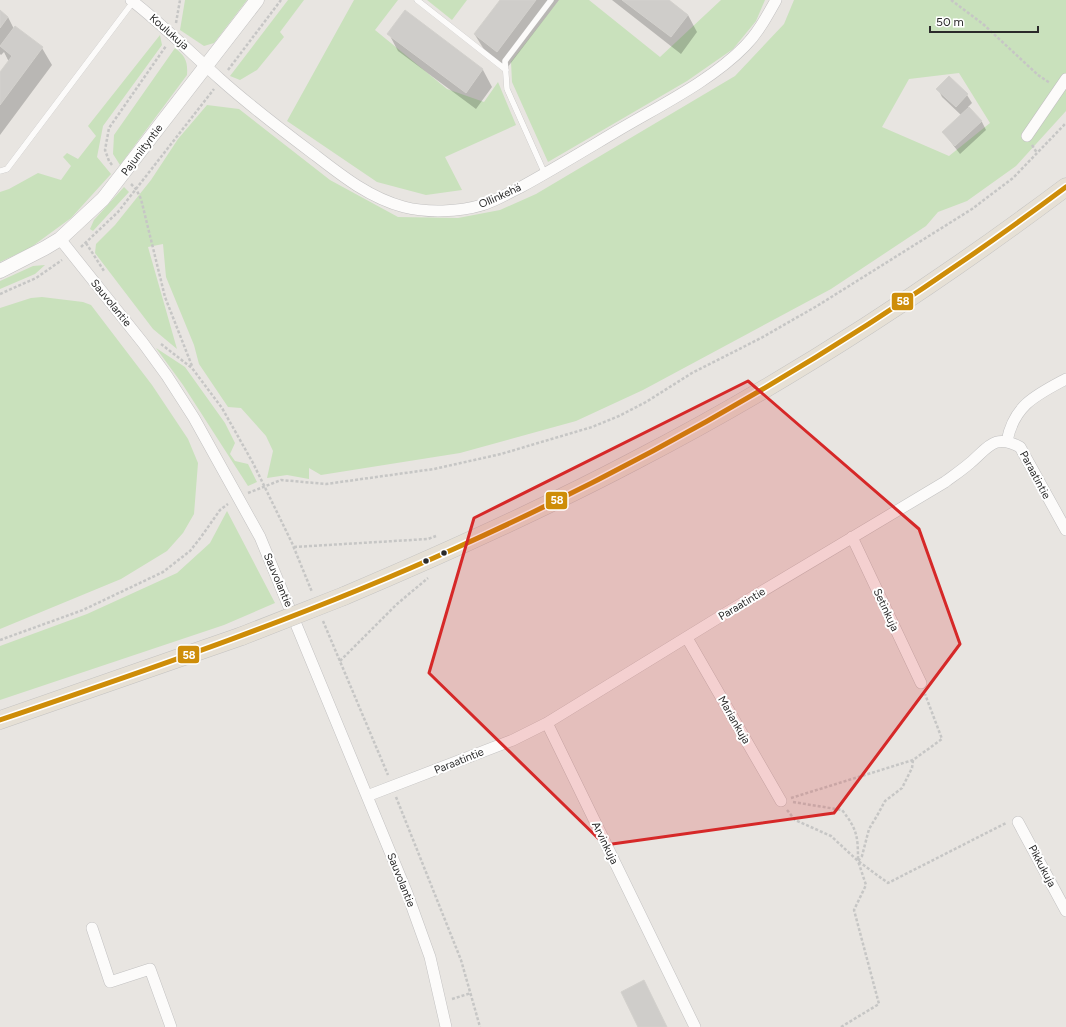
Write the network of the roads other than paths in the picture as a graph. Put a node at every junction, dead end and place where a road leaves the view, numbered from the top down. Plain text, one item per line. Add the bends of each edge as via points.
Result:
1 (257, 0) edge
2 (417, 0) edge
3 (551, 0) edge
4 (776, 0) edge
5 (132, 1) edge
6 (206, 66) junction
7 (506, 70) junction
8 (1066, 79) edge
9 (1027, 136) dead end
10 (0, 171) edge
11 (546, 174) junction
12 (1066, 187) edge
13 (60, 239) junction
14 (0, 270) edge
15 (1066, 379) edge
16 (1006, 441) junction
17 (1066, 530) edge
18 (852, 537) junction
19 (687, 638) junction
20 (921, 683) road end
21 (0, 720) edge
22 (547, 723) junction
23 (367, 796) junction
24 (780, 801) road end
25 (1018, 822) road end
26 (1066, 911) edge
27 (92, 928) dead end
28 (170, 1027) edge
29 (446, 1027) edge
30 (695, 1027) edge

1 - 6 street, Pajuniityntie
2 - 7 lane
3 - 7 lane via 505,61
4 - 11 street, Ollinkehä via 746,46 719,68
5 - 6 street, Koulukuja
5 - 10 lane via 7,169
6 - 11 street, Ollinkehä via 282,130 343,176 377,197 405,208 472,208 498,199
6 - 13 street, Pajuniityntie via 122,176 98,204
7 - 11 lane via 507,89
8 - 9 street
12 - 21 highway, bridge via 944,274 835,347 748,399 637,460 540,509 456,549 242,636
13 - 14 street, Pajuniityntie
13 - 23 street, Sauvolantie via 167,376 240,497 286,598
15 - 16 street via 1029,401 1016,414 1009,427
16 - 17 street, Paraatintie via 1020,447
16 - 18 street, Paraatintie via 992,443 970,464 945,482
18 - 19 street, Paraatintie
18 - 20 street, Setinkuja
19 - 22 street, Paraatintie
19 - 24 street, Mariankuja
22 - 23 street, Paraatintie via 506,742
22 - 30 street, Arvinkuja
23 - 29 street, Sauvolantie via 430,956
25 - 26 street, Pikkukuja
27 - 28 street via 110,982 150,969

